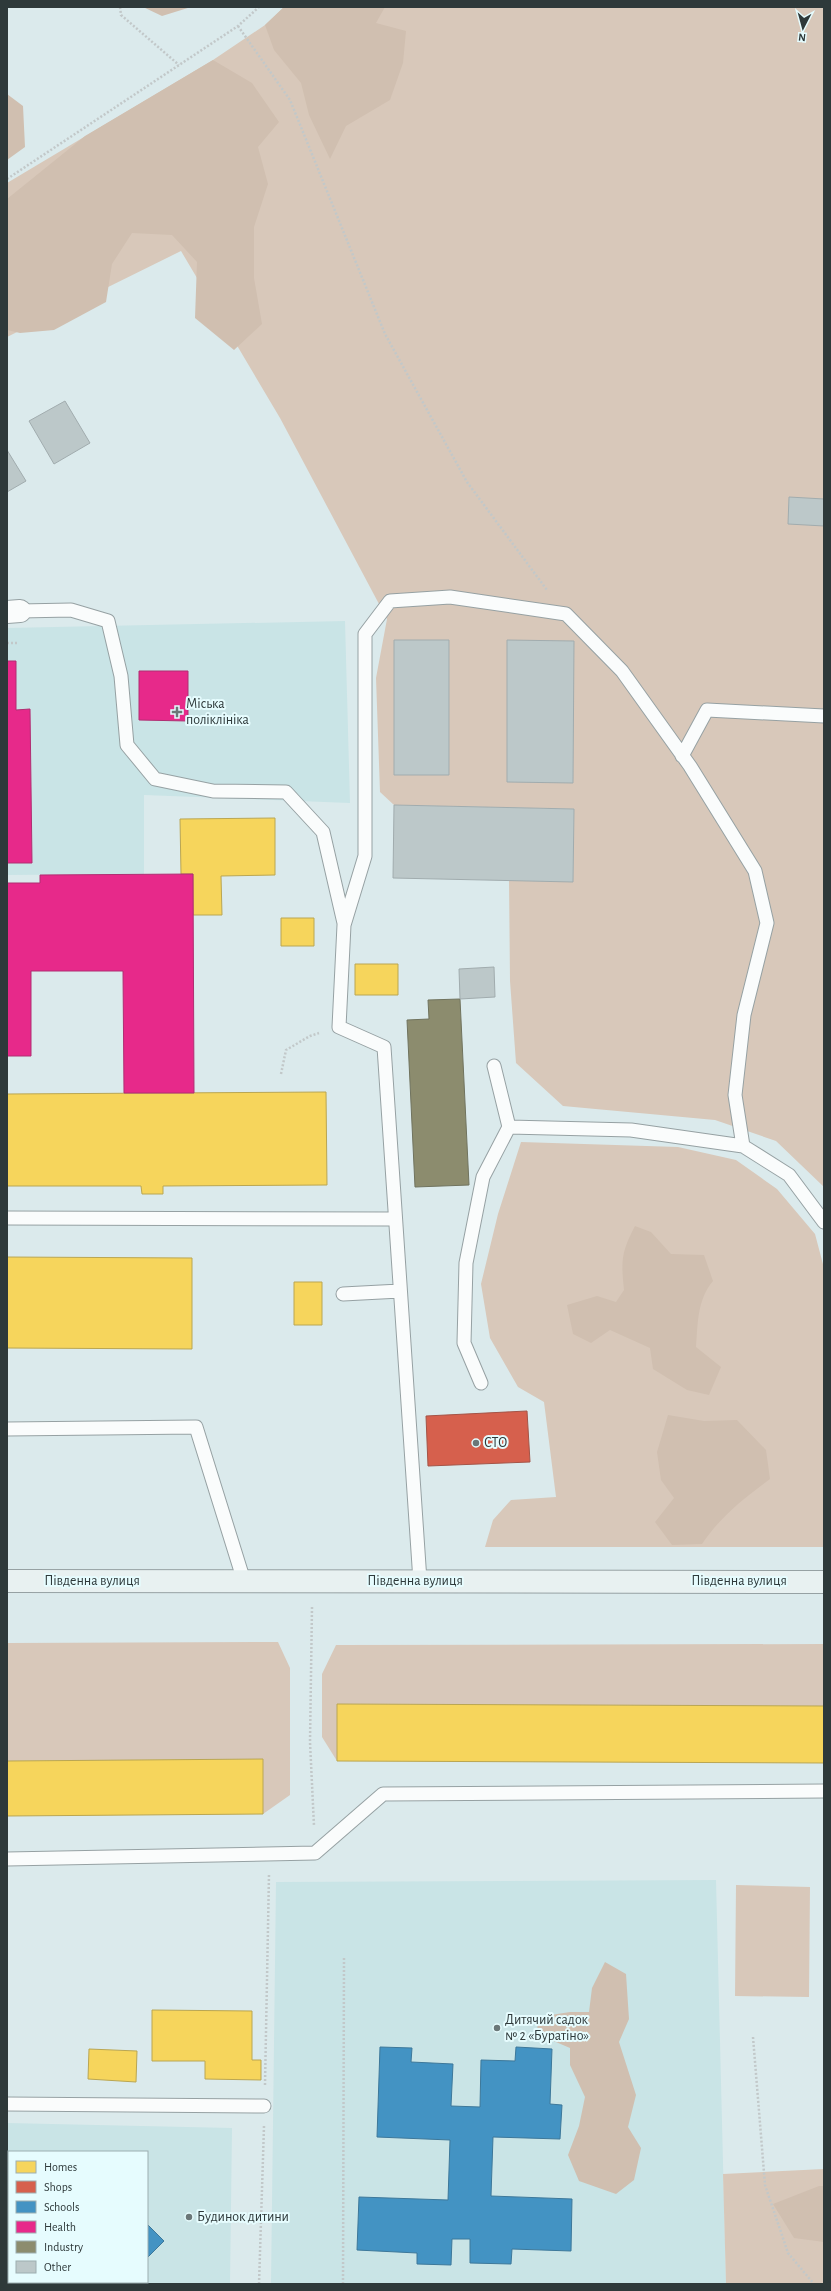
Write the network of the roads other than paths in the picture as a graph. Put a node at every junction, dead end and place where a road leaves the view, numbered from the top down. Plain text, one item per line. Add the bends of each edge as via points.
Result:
1 (13, 611) edge
2 (824, 716) edge
3 (682, 756) junction
4 (344, 925) junction
5 (494, 1066) dead end
6 (509, 1127) junction
7 (743, 1146) junction
8 (7, 1218) edge
9 (395, 1219) junction
10 (824, 1222) edge
11 (400, 1291) junction
12 (343, 1294) dead end
13 (481, 1383) dead end
14 (7, 1429) edge
15 (7, 1581) edge
16 (244, 1581) junction
17 (420, 1581) junction
18 (824, 1582) edge
19 (824, 1791) edge
20 (7, 1860) edge
21 (7, 2104) edge
22 (264, 2106) road end

1 - 4 lane via 71,610 108,621 121,676 127,745 155,779 214,792 286,792 324,832
2 - 3 lane via 707,710
3 - 4 lane via 622,671 566,614 450,597 390,601 365,634 365,856
3 - 7 lane via 755,871 767,923 744,1015 735,1095
4 - 9 lane via 339,1027 384,1047
5 - 6 lane
6 - 7 lane via 631,1130
6 - 13 lane via 484,1178 466,1263 464,1343
7 - 10 lane via 789,1175
8 - 9 lane
9 - 11 lane
11 - 12 lane
11 - 17 lane
14 - 16 lane via 196,1427
15 - 16 street, Південна вулиця
16 - 17 street, Південна вулиця
17 - 18 street, Південна вулиця
19 - 20 lane via 383,1794 315,1853
21 - 22 lane

